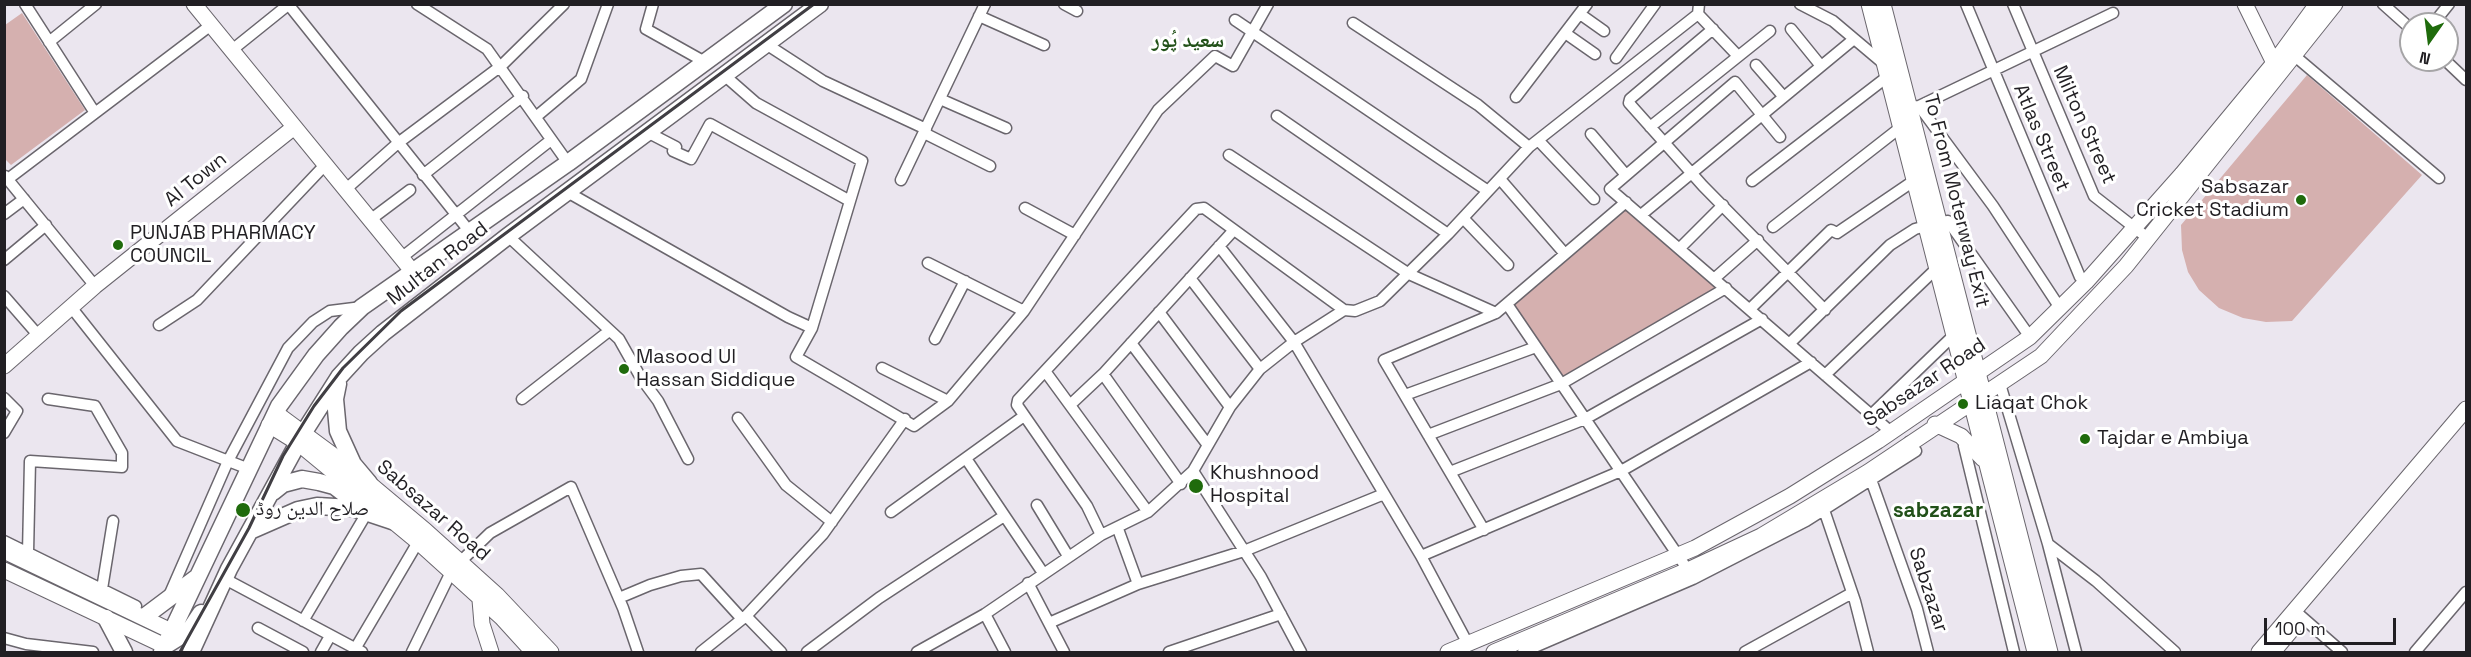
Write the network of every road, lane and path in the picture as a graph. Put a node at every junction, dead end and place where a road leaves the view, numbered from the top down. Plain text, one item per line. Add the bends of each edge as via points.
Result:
1 (96, 4) edge
2 (194, 4) edge
3 (564, 4) edge
4 (608, 4) edge
5 (653, 4) edge
6 (784, 4) edge
7 (820, 4) edge
8 (985, 4) edge
9 (1064, 4) edge
10 (1268, 4) edge
11 (1587, 4) edge
12 (1655, 4) edge
13 (1800, 4) edge
14 (1869, 4) edge
15 (1883, 4) edge
16 (1966, 4) edge
17 (2013, 4) edge
18 (2245, 4) edge
19 (2317, 4) edge
20 (2335, 4) edge
21 (2383, 4) edge
22 (288, 5) edge
23 (29, 6) edge
24 (423, 6) edge
25 (1698, 7) edge
26 (1077, 11) dead end
27 (2113, 13) dead end
28 (1580, 14) junction
29 (980, 16) junction
30 (2399, 18) edge
31 (1235, 20) dead end
32 (1353, 23) dead end
33 (211, 25) junction
34 (1713, 29) junction
35 (1791, 29) dead end
36 (1604, 31) dead end
37 (1770, 31) dead end
38 (1252, 32) junction
39 (1565, 33) junction
40 (1854, 39) junction
41 (49, 42) junction
42 (766, 44) junction
43 (1044, 45) dead end
44 (232, 50) junction
45 (2032, 51) junction
46 (1595, 54) dead end
47 (1738, 56) junction
48 (2296, 57) junction
49 (1616, 58) dead end
50 (705, 62) junction
51 (2274, 63) junction
52 (1756, 65) dead end
53 (501, 66) junction
54 (1821, 66) junction
55 (1993, 70) junction
56 (1886, 71) junction
57 (724, 75) junction
58 (522, 96) junction
59 (1783, 96) junction
60 (1516, 97) dead end
61 (940, 99) junction
62 (1915, 107) junction
63 (95, 113) junction
64 (1761, 114) junction
65 (537, 116) junction
66 (1277, 116) dead end
67 (1650, 127) junction
68 (1900, 127) junction
69 (293, 128) junction
70 (1006, 128) dead end
71 (925, 131) junction
72 (646, 132) junction
73 (1591, 134) dead end
74 (1780, 136) dead end
75 (551, 140) junction
76 (1665, 142) junction
77 (398, 143) junction
78 (1534, 143) junction
79 (1229, 155) dead end
80 (568, 163) junction
81 (324, 166) junction
82 (990, 166) dead end
83 (1693, 174) junction
84 (423, 175) junction
85 (1626, 175) junction
86 (6, 177) edge
87 (1500, 178) junction
88 (2439, 178) dead end
89 (902, 180) dead end
90 (1915, 180) junction
91 (1752, 181) dead end
92 (345, 190) junction
93 (410, 190) dead end
94 (1488, 191) junction
95 (569, 193) junction
96 (24, 199) junction
97 (1594, 199) dead end
98 (850, 201) junction
99 (1626, 202) junction
100 (1723, 205) junction
101 (1025, 208) dead end
102 (4, 214) edge
103 (454, 215) junction
104 (1641, 215) junction
105 (1463, 218) junction
106 (370, 220) junction
107 (1933, 224) junction
108 (46, 225) junction
109 (2134, 226) junction
110 (1773, 227) dead end
111 (1233, 231) junction
112 (470, 232) junction
113 (1448, 234) junction
114 (1075, 235) junction
115 (508, 236) junction
116 (2149, 238) junction
117 (1758, 240) junction
118 (1219, 246) junction
119 (1680, 248) junction
120 (1565, 254) junction
121 (401, 258) junction
122 (4, 260) edge
123 (928, 263) dead end
124 (1509, 265) dead end
125 (1936, 268) junction
126 (412, 272) junction
127 (1789, 272) junction
128 (1409, 274) junction
129 (1190, 278) junction
130 (1715, 278) junction
131 (965, 281) junction
132 (2086, 282) junction
133 (95, 286) junction
134 (1726, 288) junction
135 (4, 296) edge
136 (1507, 304) junction
137 (71, 307) junction
138 (362, 308) junction
139 (2060, 308) junction
140 (1750, 309) junction
141 (1344, 310) junction
142 (1825, 310) junction
143 (1024, 311) junction
144 (1159, 312) junction
145 (1496, 313) junction
146 (1762, 319) junction
147 (159, 325) dead end
148 (812, 328) junction
149 (609, 331) junction
150 (38, 335) junction
151 (1953, 336) junction
152 (2030, 337) junction
153 (935, 339) dead end
154 (1294, 342) junction
155 (1131, 343) junction
156 (1790, 343) junction
157 (1536, 347) junction
158 (6, 360) edge
159 (1811, 362) junction
160 (882, 368) dead end
161 (1260, 369) junction
162 (1045, 371) junction
163 (1103, 374) junction
164 (1979, 374) junction
165 (1825, 375) junction
166 (339, 377) junction
167 (1965, 383) junction
168 (1561, 384) junction
169 (2000, 384) junction
170 (1984, 394) junction
171 (1405, 395) junction
172 (4, 398) edge
173 (48, 399) dead end
174 (522, 399) dead end
175 (948, 401) junction
176 (1970, 404) junction
177 (1070, 405) junction
178 (1230, 407) junction
179 (2466, 409) edge
180 (1871, 415) junction
181 (1024, 416) junction
182 (738, 418) dead end
183 (273, 419) junction
184 (905, 419) junction
185 (1585, 419) junction
186 (1935, 424) junction
187 (2466, 425) edge
188 (1891, 432) junction
189 (4, 433) edge
190 (1428, 435) junction
191 (301, 437) junction
192 (1967, 440) junction
193 (1207, 444) junction
194 (688, 459) dead end
195 (966, 460) junction
196 (228, 461) junction
197 (1987, 463) junction
198 (249, 469) junction
199 (1193, 471) junction
200 (1621, 471) junction
201 (1450, 472) junction
202 (1869, 476) junction
203 (369, 483) junction
204 (1181, 483) junction
205 (1384, 494) junction
206 (271, 495) junction
207 (1037, 505) dead end
208 (1823, 505) junction
209 (368, 511) junction
210 (891, 512) dead end
211 (1148, 512) junction
212 (1004, 516) junction
213 (113, 521) dead end
214 (392, 521) junction
215 (832, 522) junction
216 (1118, 529) junction
217 (1484, 530) junction
218 (250, 531) junction
219 (1101, 535) junction
220 (4, 541) edge
221 (418, 542) junction
222 (2048, 544) junction
223 (4, 551) edge
224 (1244, 551) junction
225 (28, 553) junction
226 (1068, 556) junction
227 (1421, 556) junction
228 (1680, 556) junction
229 (455, 567) junction
230 (4, 570) edge
231 (1042, 573) junction
232 (227, 574) junction
233 (1691, 574) junction
234 (200, 575) junction
235 (1028, 583) junction
236 (1137, 584) junction
237 (102, 589) junction
238 (2466, 592) edge
239 (1852, 593) junction
240 (620, 598) junction
241 (168, 600) junction
242 (480, 600) junction
243 (505, 612) junction
244 (985, 614) junction
245 (1281, 614) junction
246 (2298, 614) junction
247 (147, 615) junction
248 (744, 617) junction
249 (106, 618) junction
250 (303, 621) junction
251 (1049, 623) junction
252 (258, 628) dead end
253 (330, 636) junction
254 (4, 638) edge
255 (1468, 644) junction
256 (169, 645) edge
257 (487, 650) edge
258 (359, 651) edge
259 (93, 652) edge
260 (124, 652) edge
261 (191, 652) edge
262 (303, 652) edge
263 (321, 652) edge
264 (412, 652) edge
265 (532, 652) edge
266 (551, 652) edge
267 (638, 652) edge
268 (701, 652) edge
269 (781, 652) edge
270 (807, 652) edge
271 (917, 652) edge
272 (1005, 652) edge
273 (1064, 652) edge
274 (1169, 652) edge
275 (1301, 652) edge
276 (1448, 652) edge
277 (1494, 652) edge
278 (1523, 652) edge
279 (1745, 652) edge
280 (1866, 652) edge
281 (1928, 652) edge
282 (2014, 652) edge
283 (2035, 652) edge
284 (2050, 652) edge
285 (2076, 652) edge
286 (2175, 652) edge
287 (2259, 652) edge
288 (2272, 652) edge
289 (2342, 652) edge
290 (2415, 652) edge

1 - 41 street
2 - 33 main road
3 - 53 street
4 - 65 street via 581,79
5 - 50 street via 646,29
6 - 50 main road, Multan Road
7 - 42 main road, Multan Road
8 - 29 street
9 - 26 street
10 - 38 street
11 - 28 street
12 - 49 street
13 - 40 street via 1833,21
14 - 56 main road, To From Moterway Exit
15 - 62 main road, To From Moterway Exit
16 - 55 street, Atlas Street
17 - 45 street, Milton Street
18 - 51 main road
19 - 51 main road, Sabsazar Road
20 - 48 main road, Sabsazar Road
21 - 30 street
22 - 44 street
22 - 77 street
23 - 41 street
24 - 53 street via 478,41
25 - 34 street
25 - 78 street
27 - 45 street
28 - 36 street
28 - 39 street
29 - 43 street
29 - 61 street
31 - 38 street
32 - 78 street
33 - 44 main road
33 - 63 street
34 - 47 street
34 - 67 street via 1630,99 1631,106
35 - 54 street
37 - 47 street
38 - 94 street
38 - 114 street via 1233,66 1215,56 1158,110
39 - 46 street
39 - 60 street
40 - 54 street
40 - 56 street
41 - 63 street
42 - 57 main road, Multan Road
42 - 71 street via 823,81
44 - 69 main road
45 - 55 street
45 - 109 street, Milton Street via 2094,196
47 - 67 street
48 - 88 street
48 - 116 main road, Sabsazar Road
50 - 80 main road, Multan Road
51 - 109 main road, Sabsazar Road
52 - 59 street
53 - 58 street
53 - 77 street
54 - 59 street
55 - 62 street
55 - 132 street, Atlas Street via 2080,277
56 - 68 main road, To From Moterway Exit
56 - 91 street
57 - 72 main road, Multan Road
57 - 98 street via 756,103 862,161
58 - 65 street
58 - 84 street
59 - 64 street
61 - 70 street
61 - 71 street
62 - 107 main road, To From Moterway Exit
62 - 139 street via 1993,206
63 - 86 street
64 - 74 street
64 - 76 street via 1735,82
64 - 83 street
65 - 75 street
66 - 113 street
67 - 76 street
68 - 90 main road, To From Moterway Exit
68 - 110 street
69 - 81 main road
69 - 133 main road, AI Town
71 - 82 street
71 - 89 street
72 - 95 main road, Multan Road
72 - 98 street via 691,159 710,124
73 - 85 street
75 - 80 street
75 - 103 street
76 - 83 street
76 - 85 street
77 - 84 street
77 - 92 street
78 - 87 street
78 - 97 street
79 - 128 street
80 - 112 main road, Multan Road
81 - 92 main road
81 - 147 street via 198,300
83 - 100 street
83 - 104 street
84 - 103 street
85 - 99 street via 1610,189
86 - 96 street
87 - 94 street
87 - 120 street
90 - 107 main road, To From Moterway Exit
90 - 127 street via 1837,233 1831,230
92 - 106 main road
93 - 106 street
94 - 105 street
95 - 115 main road, Multan Road
95 - 148 street
96 - 102 street
96 - 108 street
98 - 148 street
99 - 104 street
99 - 120 street
100 - 117 street
100 - 119 street
101 - 114 street
103 - 112 street
103 - 121 street
104 - 119 street
105 - 113 street
105 - 124 street
106 - 121 main road
107 - 125 main road, To From Moterway Exit
107 - 142 street via 1915,229 1890,245
107 - 152 street via 1948,221
107 - 164 main road, To From Moterway Exit
108 - 122 street
108 - 133 street
109 - 116 street, Milton Street
109 - 132 main road, Sabsazar Road
111 - 118 street
111 - 141 street
111 - 162 street via 1204,208 1196,209
112 - 126 main road, Multan Road
113 - 128 street
114 - 143 street
115 - 149 street
115 - 166 main road, Multan Road via 383,333
116 - 169 main road, Sabsazar Road via 2054,345
117 - 127 street
117 - 130 street
118 - 129 street
118 - 154 street
119 - 130 street
120 - 136 street
121 - 126 main road
123 - 131 street
125 - 151 main road, To From Moterway Exit
125 - 165 street
126 - 138 main road, Multan Road
127 - 140 street
127 - 142 street
128 - 141 street via 1380,301 1355,311
128 - 145 street
129 - 144 street
129 - 161 street
130 - 134 street
131 - 143 street
131 - 153 street
132 - 139 main road, Sabsazar Road
133 - 137 main road, AI Town
134 - 140 street
134 - 168 street
135 - 150 street
136 - 145 street
136 - 157 street
137 - 150 main road, AI Town
137 - 196 street via 171,436 184,445
138 - 183 main road, Multan Road via 316,355
138 - 196 street via 330,311 288,348
139 - 152 main road, Sabsazar Road
140 - 146 street
141 - 154 street
142 - 156 street
143 - 175 street
144 - 155 street
144 - 178 street
145 - 171 street via 1384,360
146 - 156 street
146 - 185 street
148 - 184 street via 796,357
149 - 174 street
149 - 194 street via 619,339 658,400
150 - 158 main road, AI Town
151 - 167 main road, To From Moterway Exit
151 - 180 street
152 - 164 main road, Sabsazar Road
154 - 161 street
154 - 205 street
155 - 163 street
155 - 193 street
156 - 159 street
157 - 168 street
157 - 171 street
159 - 165 street
159 - 200 street
160 - 175 street
161 - 178 street
162 - 177 street
162 - 181 street via 1018,400
163 - 177 street
163 - 204 street
164 - 167 main road, Sabsazar Road
164 - 170 main road, To From Moterway Exit
165 - 180 street
166 - 191 main road, Multan Road
166 - 203 main road via 335,399 338,431 353,464
167 - 176 main road, To From Moterway Exit
167 - 188 main road, Sabsazar Road
168 - 185 street
168 - 190 street
169 - 170 main road, Sabsazar Road
169 - 222 street
170 - 176 main road, Sabsazar Road
170 - 284 main road, To From Moterway Exit
171 - 190 street
172 - 189 street via 17,411
173 - 225 street via 95,406 122,453 122,466 30,461
175 - 184 street via 914,426
176 - 186 main road, Sabsazar Road
176 - 197 main road, To From Moterway Exit
177 - 211 street
178 - 193 street
179 - 246 main road
180 - 188 street
181 - 195 street
181 - 219 street via 1087,506
182 - 215 street via 786,485
183 - 191 main road, Sabsazar Road
183 - 198 main road, Multan Road
184 - 215 street
185 - 200 street
185 - 201 street
186 - 192 main road
186 - 202 main road, Sabsazar Road
187 - 246 main road
188 - 228 main road, Sabsazar Road via 1790,496
190 - 201 street
191 - 203 main road, Sabsazar Road
191 - 206 main road, Multan Road
191 - 214 main road, Sabsazar Road
192 - 197 main road
192 - 282 street via 1964,446
193 - 199 street
195 - 210 street
195 - 212 street
196 - 198 street
196 - 241 street
197 - 283 main road, To From Moterway Exit
198 - 234 main road, Multan Road
199 - 204 street
199 - 224 street
200 - 217 street
200 - 228 street
201 - 217 street
202 - 208 main road, Sabsazar Road
202 - 281 street, Sabzazar via 1917,609
203 - 229 main road, Sabsazar Road
204 - 211 street
205 - 224 street
205 - 227 street
206 - 209 main road via 283,483 302,479 334,486
206 - 218 main road, Multan Road
207 - 226 street
208 - 233 main road, Sabsazar Road
208 - 239 street
209 - 214 main road
209 - 218 main road via 317,506
209 - 250 street
211 - 216 street
212 - 231 street
212 - 270 street via 879,598
213 - 237 street
214 - 221 main road, Sabsazar Road
215 - 248 street
216 - 219 street
216 - 236 street
217 - 227 street
218 - 232 main road, Multan Road
219 - 226 street
220 - 225 street
221 - 229 main road, Sabsazar Road
221 - 258 street
222 - 285 street
222 - 286 street
223 - 247 main road
224 - 236 street
224 - 245 street
225 - 237 street
226 - 231 street
227 - 255 street
228 - 233 street
228 - 255 main road, Sabsazar Road
229 - 240 street via 490,533 571,487
229 - 242 main road, Sabsazar Road
229 - 243 main road, Sabsazar Road
229 - 264 street
230 - 249 main road
231 - 235 street
232 - 250 street
232 - 256 main road via 189,631
232 - 261 main road, Multan Road
233 - 277 main road, Sabsazar Road
233 - 278 street
234 - 241 main road
234 - 256 main road, Multan Road
235 - 244 street
235 - 251 street
236 - 251 street
237 - 247 street
238 - 290 street
239 - 279 street
239 - 280 street
240 - 248 street via 661,582 701,574
240 - 267 street
241 - 247 main road
242 - 243 main road, Sabsazar Road
242 - 257 main road
243 - 265 main road, Sabsazar Road
243 - 266 main road, Sabsazar Road
244 - 271 street
244 - 272 street
245 - 274 street
245 - 275 street
246 - 287 main road
246 - 288 main road
246 - 289 street
247 - 256 main road
248 - 268 street
248 - 269 street
249 - 256 main road
249 - 260 main road
250 - 253 street
251 - 273 street
252 - 262 street
253 - 258 street
253 - 263 street
254 - 259 street
255 - 276 main road, Sabsazar Road

